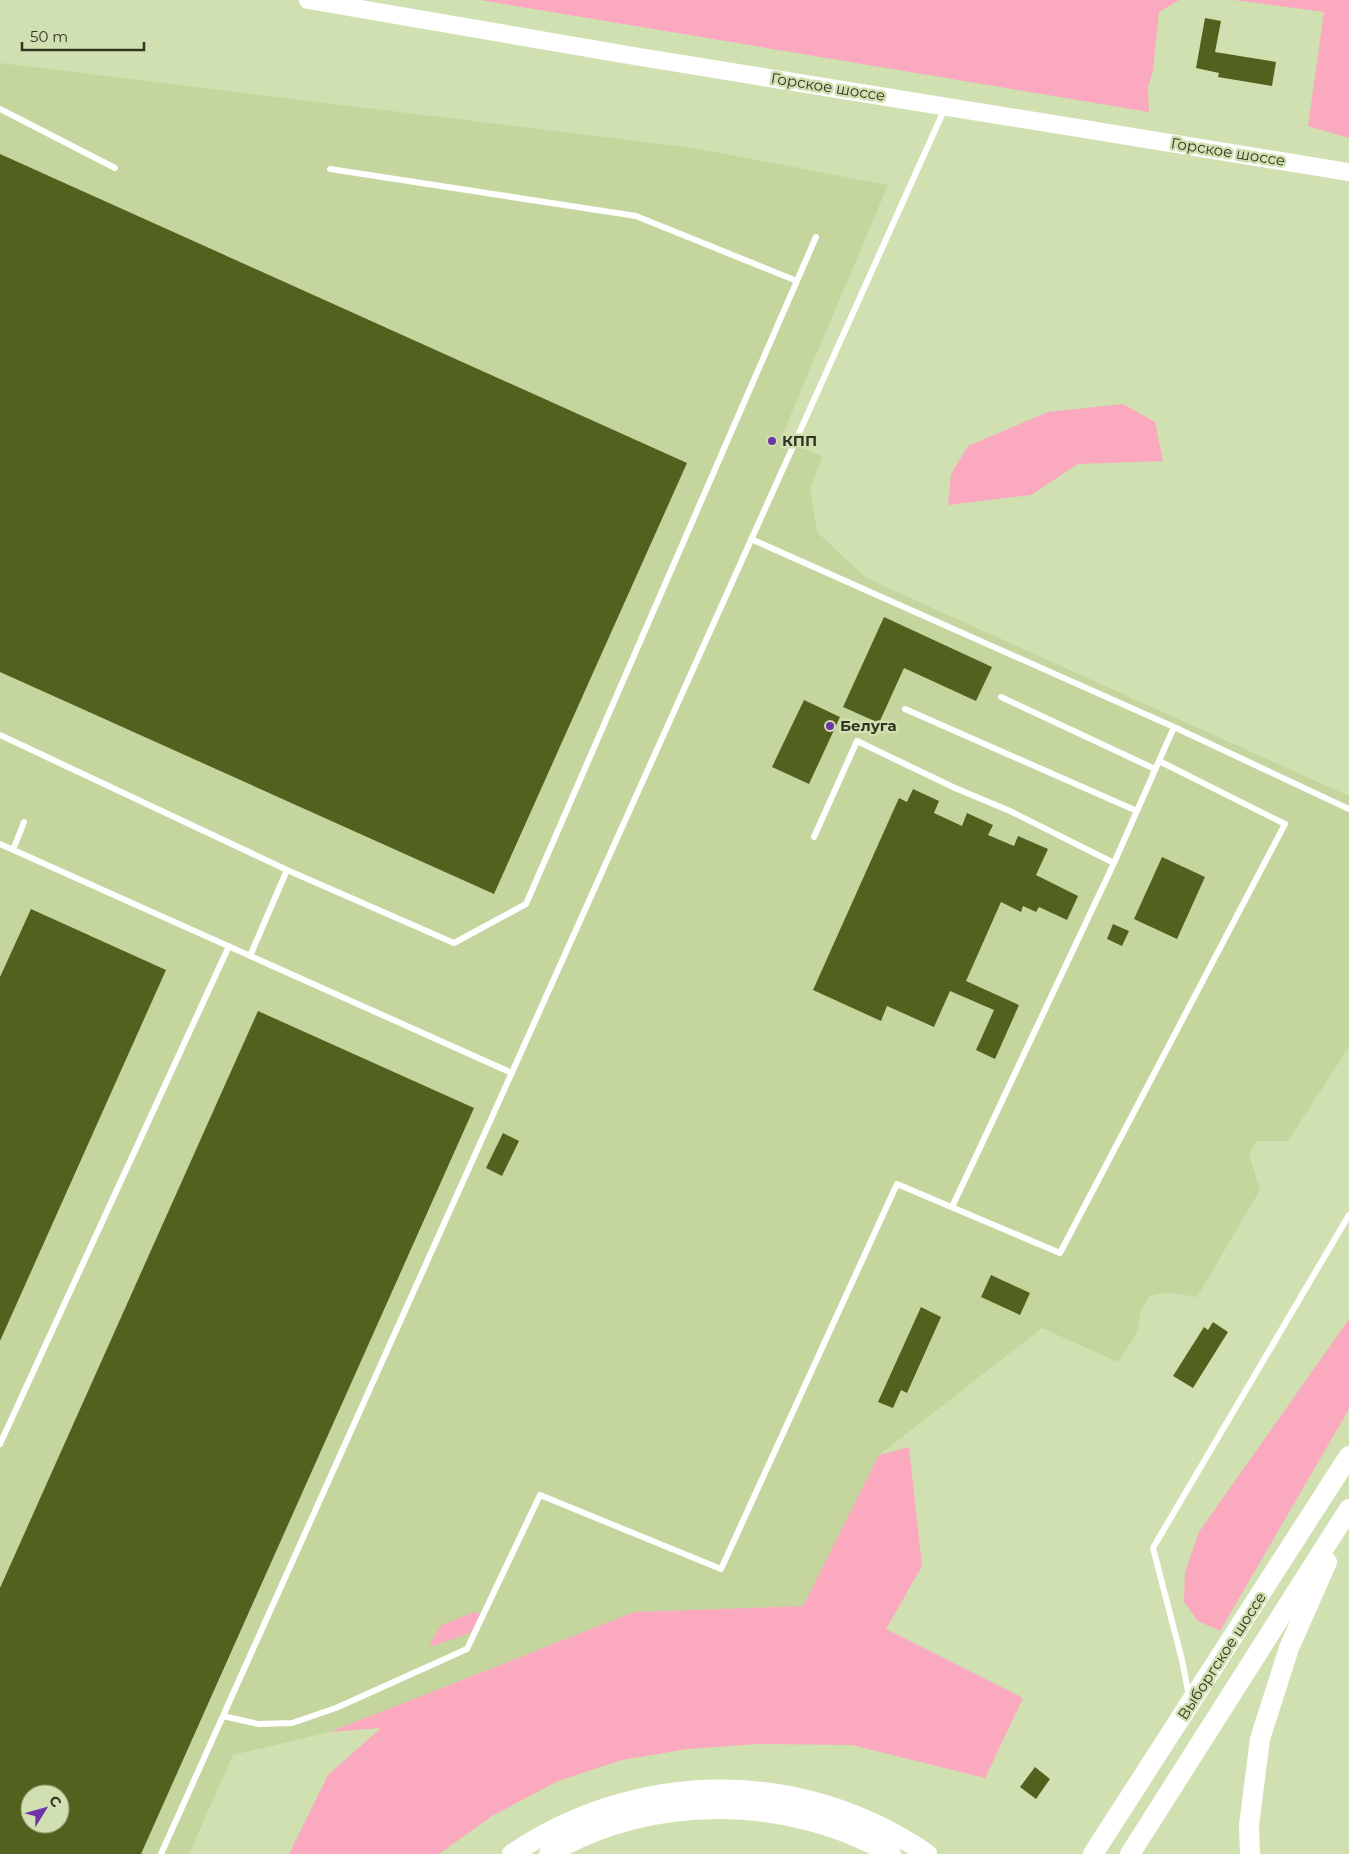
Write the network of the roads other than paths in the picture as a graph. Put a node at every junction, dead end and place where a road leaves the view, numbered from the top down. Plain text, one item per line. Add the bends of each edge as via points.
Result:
1 (308, 0) edge
2 (946, 106) junction
3 (0, 109) edge
4 (115, 168) dead end
5 (330, 169) dead end
6 (1349, 172) edge
7 (816, 237) dead end
8 (797, 281) junction
9 (751, 539) junction
10 (1001, 697) dead end
11 (905, 709) dead end
12 (1174, 727) junction
13 (0, 735) edge
14 (1159, 761) junction
15 (1156, 770) junction
16 (1349, 809) edge
17 (1137, 811) junction
18 (24, 822) dead end
19 (814, 837) dead end
20 (0, 844) edge
21 (13, 850) junction
22 (1114, 863) junction
23 (287, 870) junction
24 (229, 946) junction
25 (250, 956) junction
26 (512, 1073) junction
27 (952, 1207) junction
28 (1349, 1215) edge
29 (0, 1444) edge
30 (1349, 1456) edge
31 (1349, 1510) edge
32 (1190, 1704) junction
33 (223, 1716) junction
34 (161, 1854) edge
35 (512, 1854) edge
36 (549, 1854) edge
37 (891, 1854) edge
38 (927, 1854) edge
39 (1093, 1854) edge
40 (1130, 1854) edge
41 (1250, 1854) edge

1 - 2 main road, Горское шоссе
2 - 6 main road, Горское шоссе
2 - 9 lane
3 - 4 lane
5 - 8 lane via 636,216
7 - 8 lane
8 - 23 lane via 526,904 454,943
9 - 12 lane
9 - 26 lane
10 - 15 lane
11 - 17 lane
12 - 14 lane
12 - 16 lane
13 - 23 lane
14 - 15 lane
14 - 27 lane via 1285,824 1060,1253
15 - 17 lane
17 - 22 lane
18 - 21 lane
19 - 22 lane via 857,741
20 - 21 lane
21 - 24 lane
22 - 27 lane
23 - 25 lane
24 - 25 lane
24 - 29 lane
25 - 26 lane
26 - 33 lane
27 - 33 lane via 897,1184 721,1569 540,1494 467,1649 336,1708 292,1723 258,1724
28 - 32 lane via 1153,1548
30 - 32 main road, Выборгское шоссе
31 - 40 main road, Выборгское шоссе
31 - 41 main road via 1289,1648 1260,1739 1249,1825
32 - 39 main road, Выборгское шоссе
33 - 34 lane
35 - 38 main road via 558,1827 620,1802 678,1792 751,1790 844,1811 888,1830
36 - 37 main road via 626,1821 680,1811 720,1809 764,1812 816,1823 858,1837

